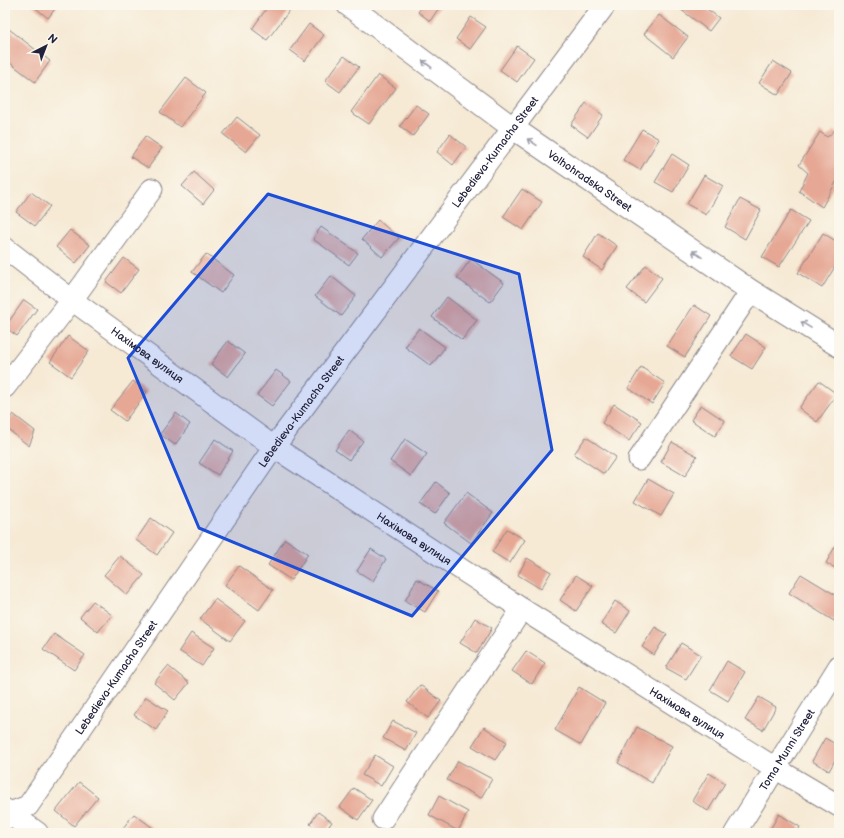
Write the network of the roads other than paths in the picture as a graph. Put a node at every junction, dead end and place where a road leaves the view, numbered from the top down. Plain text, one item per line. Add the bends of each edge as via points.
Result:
1 (348, 5) edge
2 (605, 5) edge
3 (513, 128) junction
4 (152, 189) dead end
5 (5, 248) edge
6 (750, 291) junction
7 (72, 300) junction
8 (839, 346) edge
9 (5, 387) edge
10 (274, 447) junction
11 (639, 459) dead end
12 (522, 609) junction
13 (839, 666) edge
14 (775, 768) junction
15 (839, 806) edge
16 (7, 814) edge
17 (383, 819) dead end
18 (37, 833) edge
19 (735, 833) edge

3 -> 1 street, Volhohradska Street
2 - 3 street, Lebedieva-Kumacha Street
6 -> 3 street, Volhohradska Street
3 - 10 street, Lebedieva-Kumacha Street
4 - 7 street
5 - 7 street, Нахімова вулиця
8 -> 6 street, Volhohradska Street
6 - 11 street
7 - 9 street
7 - 10 street, Нахімова вулиця
10 - 12 street, Нахімова вулиця
10 - 16 street, Lebedieva-Kumacha Street via 28,806
12 - 14 street, Нахімова вулиця
12 - 17 street
13 - 14 street, Toma Munni Street
14 - 15 street, Нахімова вулиця
14 - 19 street, Toma Munni Street
16 - 18 street

